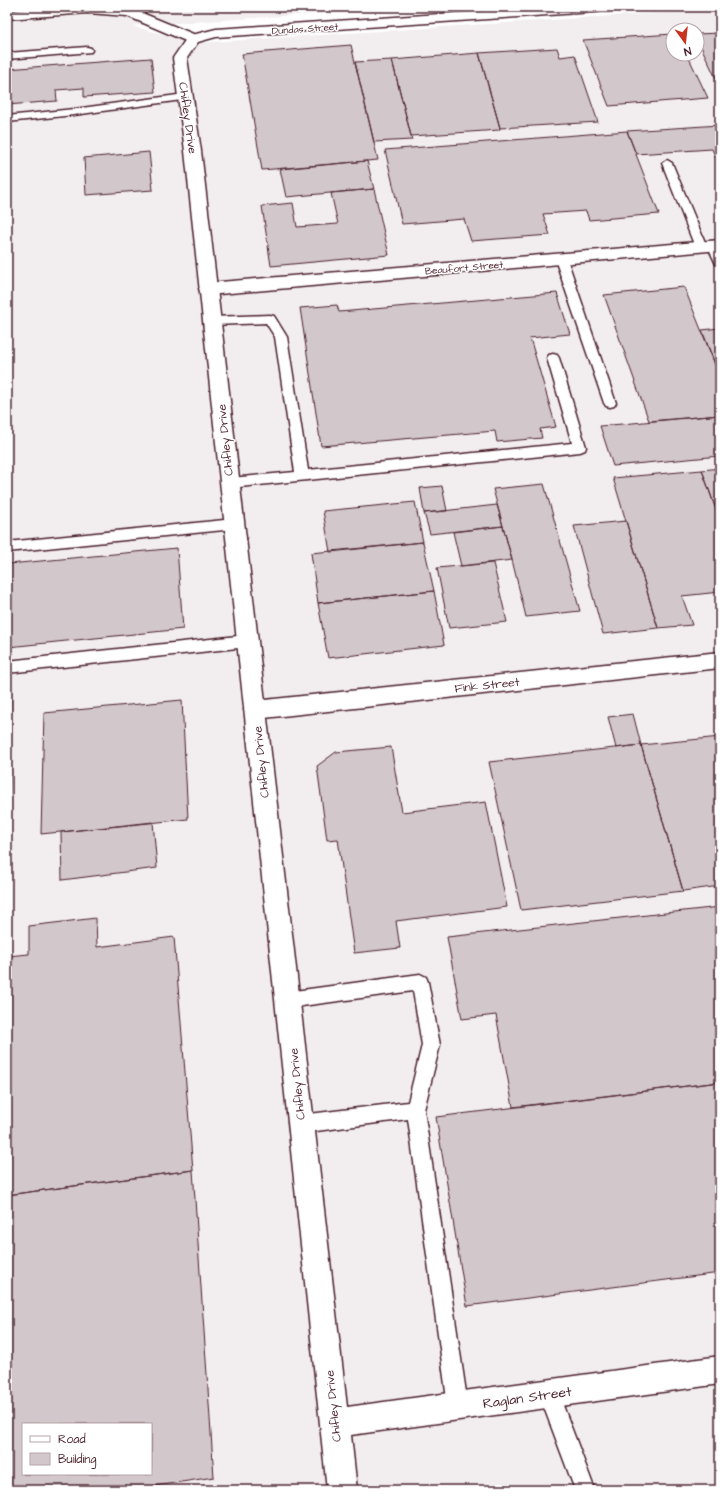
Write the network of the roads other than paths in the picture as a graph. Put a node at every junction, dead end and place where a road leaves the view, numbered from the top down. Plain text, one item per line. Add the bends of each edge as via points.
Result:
1 (608, 7) edge
2 (51, 9) edge
3 (7, 15) edge
4 (193, 39) junction
5 (87, 50) dead end
6 (7, 56) edge
7 (186, 97) junction
8 (7, 119) edge
9 (667, 163) dead end
10 (711, 246) edge
11 (561, 259) junction
12 (720, 261) edge
13 (208, 289) junction
14 (212, 321) junction
15 (553, 358) dead end
16 (610, 403) dead end
17 (302, 475) junction
18 (230, 483) junction
19 (234, 524) junction
20 (7, 547) edge
21 (247, 641) junction
22 (720, 660) edge
23 (7, 667) edge
24 (255, 710) junction
25 (287, 1000) junction
26 (415, 1110) junction
27 (301, 1124) junction
28 (720, 1370) edge
29 (549, 1394) junction
30 (458, 1406) junction
31 (335, 1423) junction
32 (342, 1490) edge
33 (585, 1490) edge

1 - 4 street, Dundas Street via 216,34
2 - 3 street
2 - 4 street via 130,12
4 - 7 street, Chifley Drive via 180,58
5 - 6 lane
7 - 8 lane via 53,116
7 - 13 street, Chifley Drive
9 - 10 lane
10 - 11 street, Beaufort Street
10 - 12 lane
11 - 13 street, Beaufort Street
11 - 16 lane
13 - 14 street, Chifley Drive
14 - 17 lane via 270,319 281,337
14 - 18 street, Chifley Drive
15 - 17 lane via 580,447
17 - 18 lane
18 - 19 street, Chifley Drive
19 - 20 lane
19 - 21 street, Chifley Drive
21 - 23 lane
21 - 24 street, Chifley Drive
22 - 24 street, Fink Street
24 - 25 street, Chifley Drive
25 - 26 lane via 420,982 432,1045
25 - 27 street, Chifley Drive
26 - 27 lane
26 - 30 lane
27 - 31 street, Chifley Drive
28 - 29 street, Raglan Street
29 - 30 street, Raglan Street
29 - 33 lane
30 - 31 street, Raglan Street
31 - 32 street, Chifley Drive

